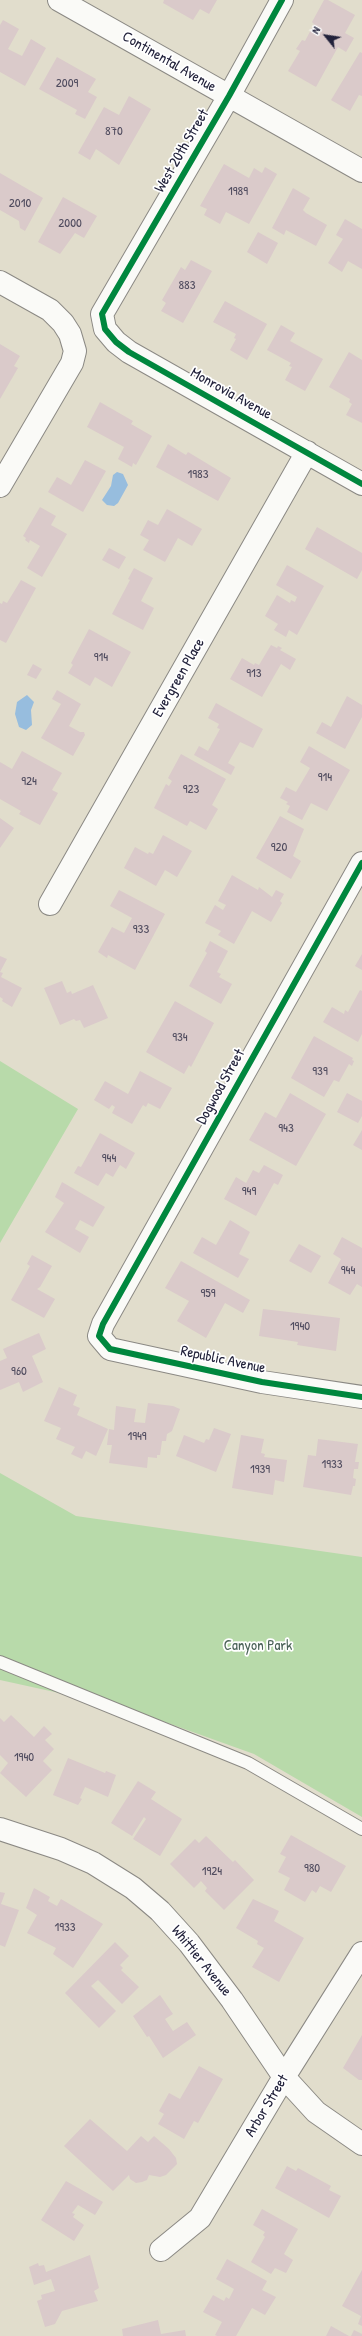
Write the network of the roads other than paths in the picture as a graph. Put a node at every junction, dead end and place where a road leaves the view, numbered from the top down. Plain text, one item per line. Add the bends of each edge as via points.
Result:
1 (59, 0) edge
2 (282, 0) edge
3 (229, 96) junction
4 (362, 171) edge
5 (0, 282) edge
6 (102, 314) joint
7 (307, 452) junction
8 (362, 484) edge
9 (0, 486) edge
10 (362, 863) edge
11 (50, 904) dead end
12 (103, 1324) joint
13 (362, 1397) edge
14 (0, 1662) edge
15 (0, 1828) edge
16 (362, 1829) edge
17 (362, 1953) edge
18 (284, 2077) junction
19 (362, 2144) edge
20 (162, 2250) dead end

1 - 3 street, Continental Avenue
2 - 3 street, West 20th Street
3 - 4 street, Continental Avenue
3 - 6 street, West 20th Street
5 - 9 street via 50,310 63,323 75,351 72,363
6 - 7 street, Monrovia Avenue via 105,329 129,352
7 - 8 street, Monrovia Avenue
7 - 11 street, Evergreen Place
10 - 12 street, Dogwood Street
12 - 13 street, Republic Avenue via 99,1336 110,1349 262,1382
14 - 16 lane via 248,1763
15 - 18 street, Whittier Avenue via 93,1863 133,1888 160,1911 189,1943 232,2000
17 - 18 street, Arbor Street
18 - 19 street, Whittier Avenue via 316,2112
18 - 20 street, Arbor Street via 200,2218

